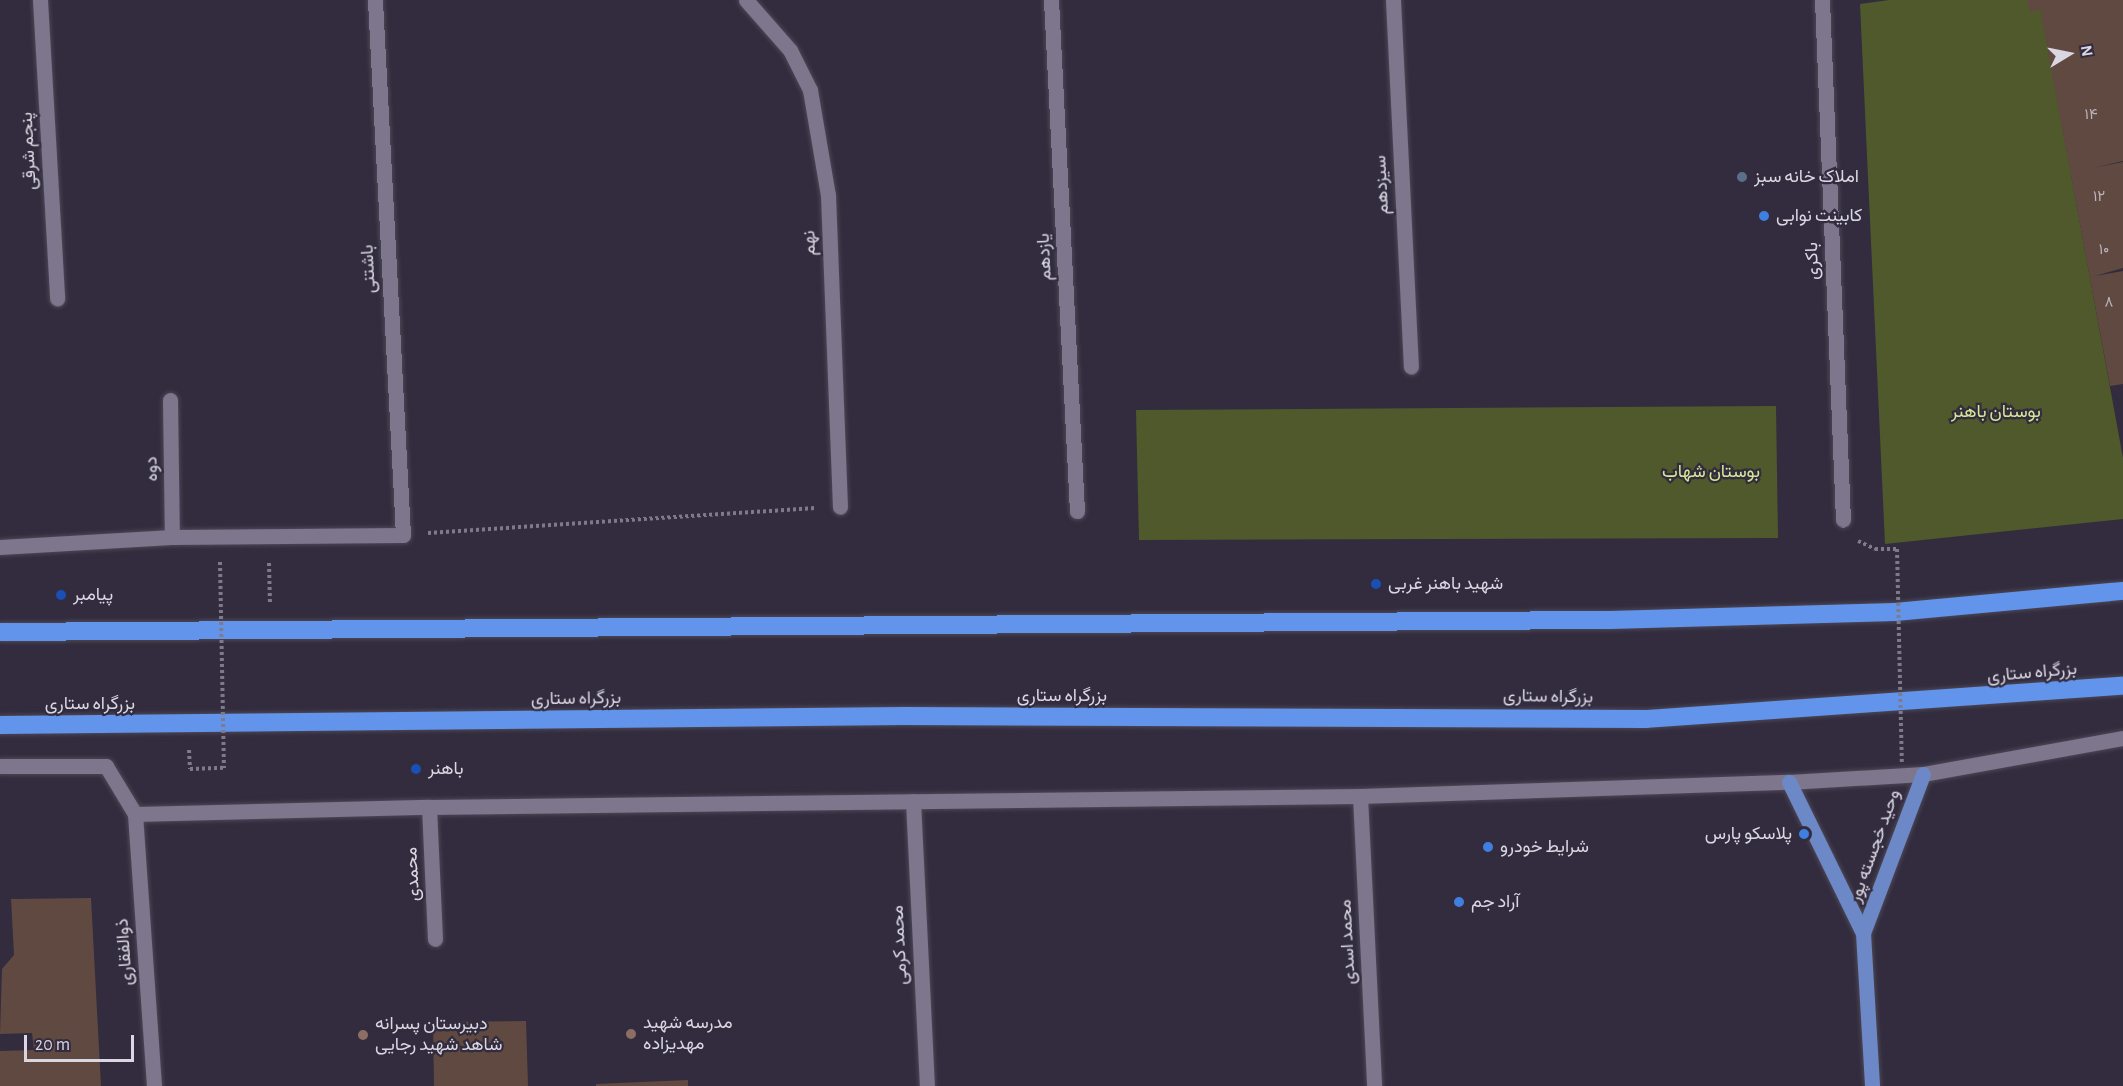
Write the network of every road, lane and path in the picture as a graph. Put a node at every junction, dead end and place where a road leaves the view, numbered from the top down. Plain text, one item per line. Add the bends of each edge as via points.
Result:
1 (40, 0) edge
2 (375, 0) edge
3 (746, 0) edge
4 (1051, 0) edge
5 (1393, 0) edge
6 (1822, 0) edge
7 (57, 299) dead end
8 (1411, 367) dead end
9 (170, 400) dead end
10 (840, 507) joint
11 (1077, 511) dead end
12 (1843, 520) dead end
13 (403, 535) junction
14 (172, 537) junction
15 (0, 547) edge
16 (1875, 549) dead end
17 (269, 561) dead end
18 (220, 562) dead end
19 (2123, 591) edge
20 (271, 630) junction
21 (0, 633) edge
22 (2123, 686) edge
23 (0, 725) edge
24 (2123, 738) edge
25 (1902, 765) dead end
26 (0, 766) edge
27 (190, 769) dead end
28 (1923, 774) junction
29 (1789, 782) junction
30 (1360, 796) junction
31 (913, 801) junction
32 (429, 807) junction
33 (135, 814) junction
34 (1863, 933) junction
35 (435, 939) dead end
36 (154, 1086) edge
37 (927, 1086) edge
38 (1374, 1086) edge
39 (1872, 1086) edge

1 - 7 street, پنجم شرقی
2 - 13 street, باشتنی
3 - 10 street, نهم via 790,50 810,90 828,195
4 - 11 street, یازدهم
5 - 8 street, سیزدهم
6 - 12 street, باکری
9 - 14 street, دوه
10 - 13 path
13 - 14 street
14 - 15 street
16 - 25 path, bridge via 1897,549
17 - 20 path
18 - 27 path, bridge via 224,768
19 - 20 highway via 1895,612 1610,620
20 - 21 highway
22 - 23 highway, بزرگراه ستاری via 1646,719 904,716
24 - 28 street
26 - 33 street via 106,766
28 - 29 street
28 - 34 main road, وحید خجسته پور
29 - 30 street
29 - 34 main road, وحید خجسته پور
30 - 31 street
30 - 38 street, محمد اسدی
31 - 32 street
31 - 37 street, محمد کرمی
32 - 33 street
32 - 35 street, محمدی
33 - 36 street, ذوالفقاری
34 - 39 main road, وحید خجسته پور

